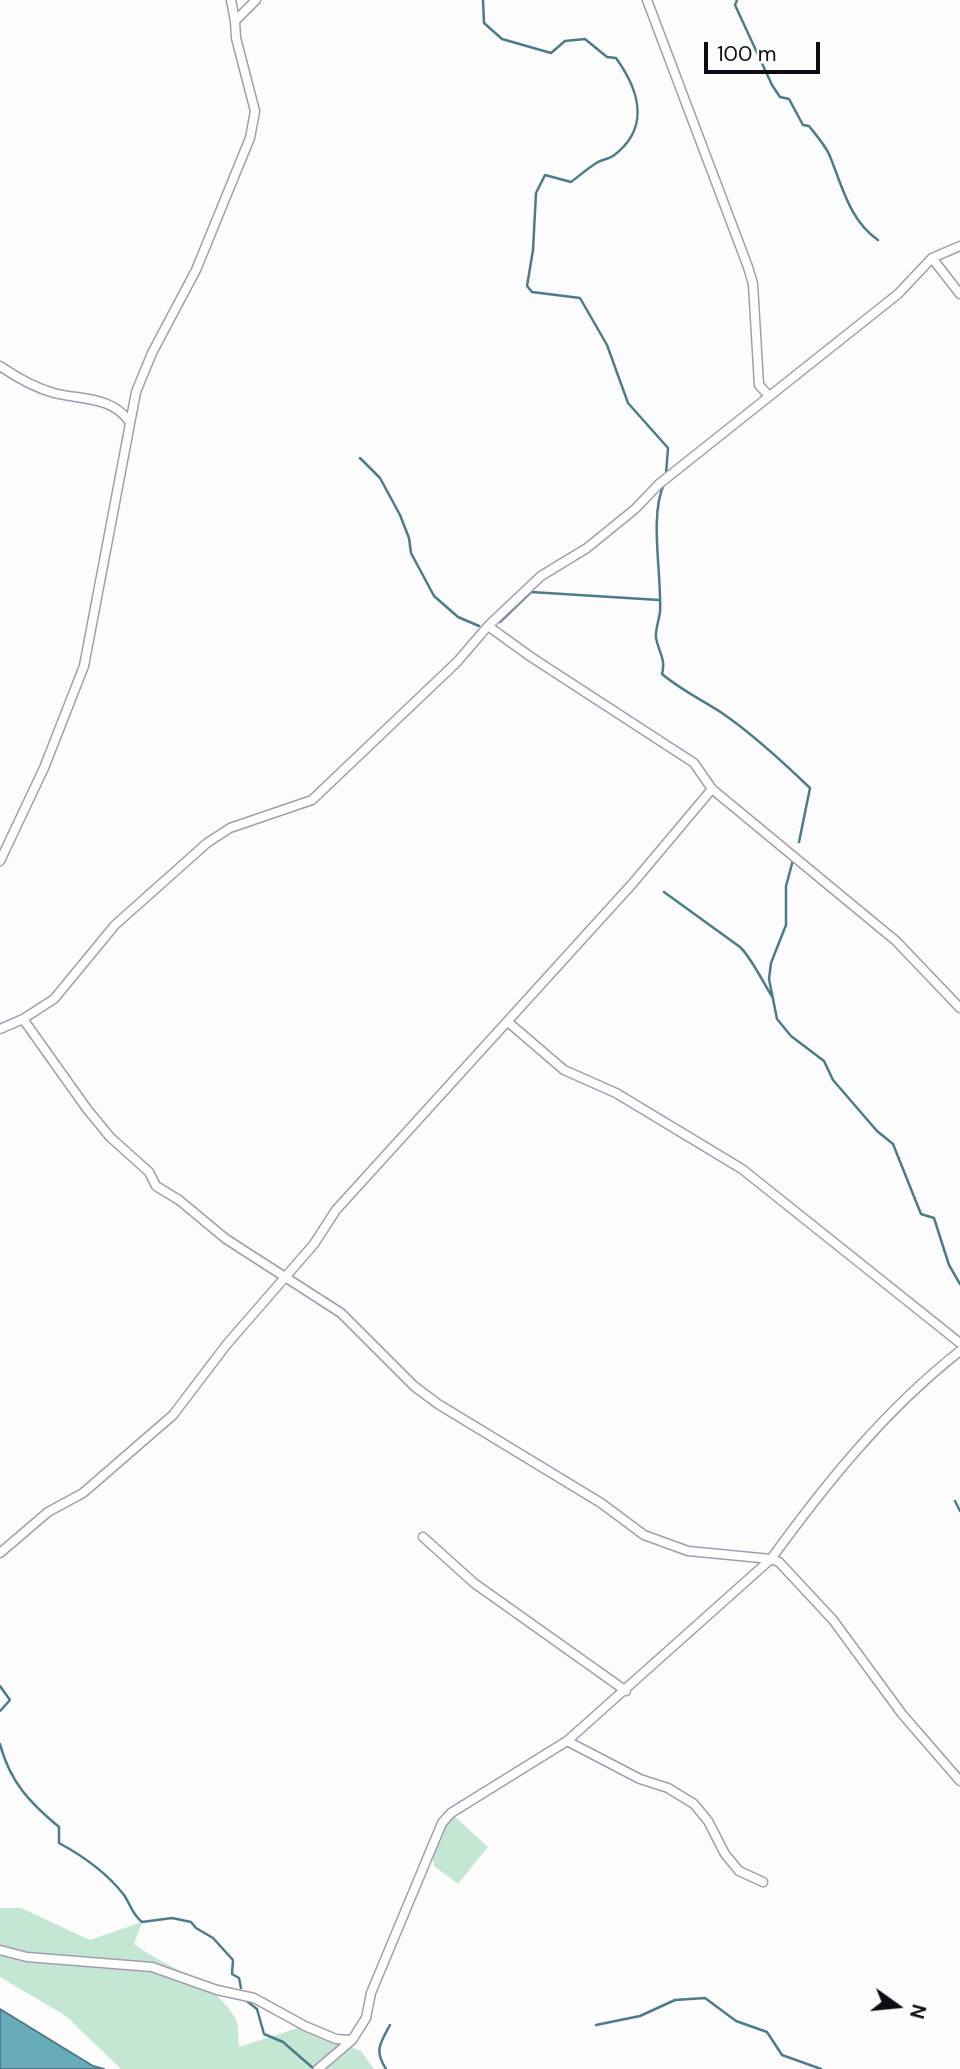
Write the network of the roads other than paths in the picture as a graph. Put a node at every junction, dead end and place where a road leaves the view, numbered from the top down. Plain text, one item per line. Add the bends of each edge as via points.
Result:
1 (231, 0) edge
2 (257, 0) edge
3 (647, 0) edge
4 (236, 21) junction
5 (960, 246) edge
6 (932, 258) junction
7 (960, 293) edge
8 (0, 366) edge
9 (768, 396) junction
10 (128, 421) junction
11 (488, 626) junction
12 (712, 789) junction
13 (0, 862) edge
14 (960, 1008) edge
15 (23, 1019) junction
16 (508, 1022) junction
17 (0, 1029) edge
18 (286, 1278) junction
19 (960, 1343) edge
20 (960, 1351) edge
21 (424, 1537) dead end
22 (0, 1553) edge
23 (771, 1559) junction
24 (626, 1690) junction
25 (567, 1741) junction
26 (960, 1781) edge
27 (763, 1882) dead end
28 (0, 1950) edge
29 (352, 2040) junction
30 (318, 2069) edge

1 - 4 street
2 - 4 street
3 - 9 street via 748,267 753,284 758,385
4 - 10 street via 236,38 255,111 250,138 196,270 135,392
5 - 6 street
6 - 7 street
6 - 9 street via 898,294
8 - 10 street via 52,393 110,405
9 - 11 street via 587,548 541,576
10 - 13 street via 84,666
11 - 12 street via 694,763
11 - 15 street via 457,662 312,800 230,828 207,843 114,925 54,999
12 - 14 street via 896,941
12 - 16 street
15 - 17 street
15 - 18 street via 87,1109 149,1172 156,1186
16 - 18 street via 336,1210
16 - 19 street via 564,1070 616,1093 742,1169
18 - 22 street via 227,1344 173,1415 83,1493 48,1512
18 - 23 street via 341,1313 438,1405 601,1503 644,1535 688,1551
20 - 23 street via 878,1424
21 - 24 street via 474,1583
23 - 24 street
23 - 26 street via 833,1620 902,1714
24 - 25 street
25 - 27 street via 694,1804 739,1871
25 - 29 street via 442,1823 371,1993 366,2018
28 - 29 street via 27,1957 152,1967 254,1998 305,2026 336,2039
29 - 30 street

